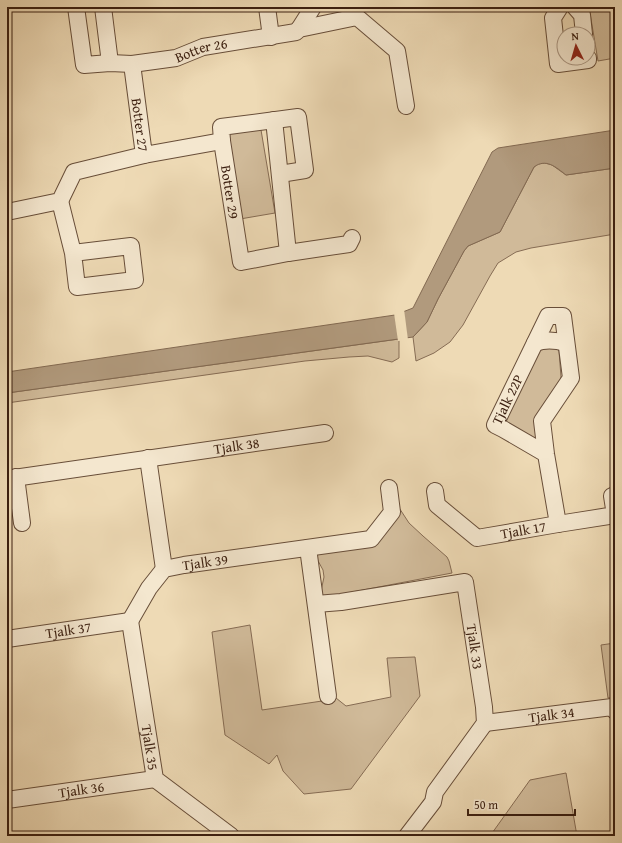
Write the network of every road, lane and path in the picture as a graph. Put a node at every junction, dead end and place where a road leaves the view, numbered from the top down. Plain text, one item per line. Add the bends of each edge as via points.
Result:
1 (76, 7) edge
2 (103, 7) edge
3 (267, 7) edge
4 (312, 7) edge
5 (560, 7) edge
6 (575, 7) edge
7 (583, 26) edge
8 (299, 29) junction
9 (271, 36) junction
10 (556, 46) edge
11 (110, 62) junction
12 (132, 64) junction
13 (406, 106) dead end
14 (274, 120) junction
15 (222, 141) junction
16 (144, 155) junction
17 (280, 174) junction
18 (60, 201) junction
19 (7, 212) edge
20 (352, 238) dead end
21 (73, 253) dead end
22 (288, 253) junction
23 (535, 343) junction
24 (566, 343) junction
25 (324, 433) dead end
26 (546, 454) junction
27 (148, 458) junction
28 (11, 478) edge
29 (389, 488) dead end
30 (435, 491) dead end
31 (615, 496) edge
32 (22, 523) dead end
33 (558, 524) junction
34 (308, 548) junction
35 (164, 569) junction
36 (316, 604) junction
37 (130, 621) junction
38 (7, 640) edge
39 (328, 696) dead end
40 (615, 711) edge
41 (485, 723) junction
42 (155, 779) junction
43 (7, 800) edge
44 (231, 836) edge
45 (406, 836) edge

1 - 11 street via 84,65
2 - 11 street
3 - 9 street
4 - 8 street
5 - 10 street via 553,18
6 - 7 street via 582,15
8 - 9 street, Botter 26 via 296,32
8 - 13 street, Botter 26 via 357,17 397,51
9 - 12 street, Botter 26 via 203,47 176,58
11 - 12 street
12 - 16 street, Botter 27
14 - 15 street, Botter 29 via 221,127
14 - 17 street
14 - 17 street, Botter 29 via 298,118 306,170
15 - 16 street, Botter 27
15 - 22 street, Botter 29 via 241,262
16 - 18 street via 74,172
17 - 22 street
18 - 19 street
18 - 21 street
20 - 22 street, Botter 29 via 349,244
23 - 24 street via 556,340
23 - 24 street, Tjalk 22P via 548,316 563,316
23 - 26 street, Tjalk 22P via 495,425
24 - 26 street, Tjalk 22P via 571,378 542,421
25 - 27 street, Tjalk 38
26 - 33 street, Tjalk 22P
27 - 28 street, Tjalk 38
27 - 35 street
28 - 32 street, Tjalk 38
29 - 34 street, Tjalk 39 via 392,512 371,539
30 - 33 street, Tjalk 17 via 437,505 477,538
31 - 33 street, Tjalk 17 via 612,496 615,516
34 - 35 street, Tjalk 39
34 - 36 street
35 - 37 street, Tjalk 39 via 149,588
36 - 39 street
36 - 41 street, Tjalk 33 via 465,582
37 - 38 street, Tjalk 37
37 - 42 street, Tjalk 35
40 - 41 street, Tjalk 34 via 612,707
41 - 45 street via 435,792 433,802
42 - 43 street, Tjalk 36
42 - 44 street, Tjalk 35

